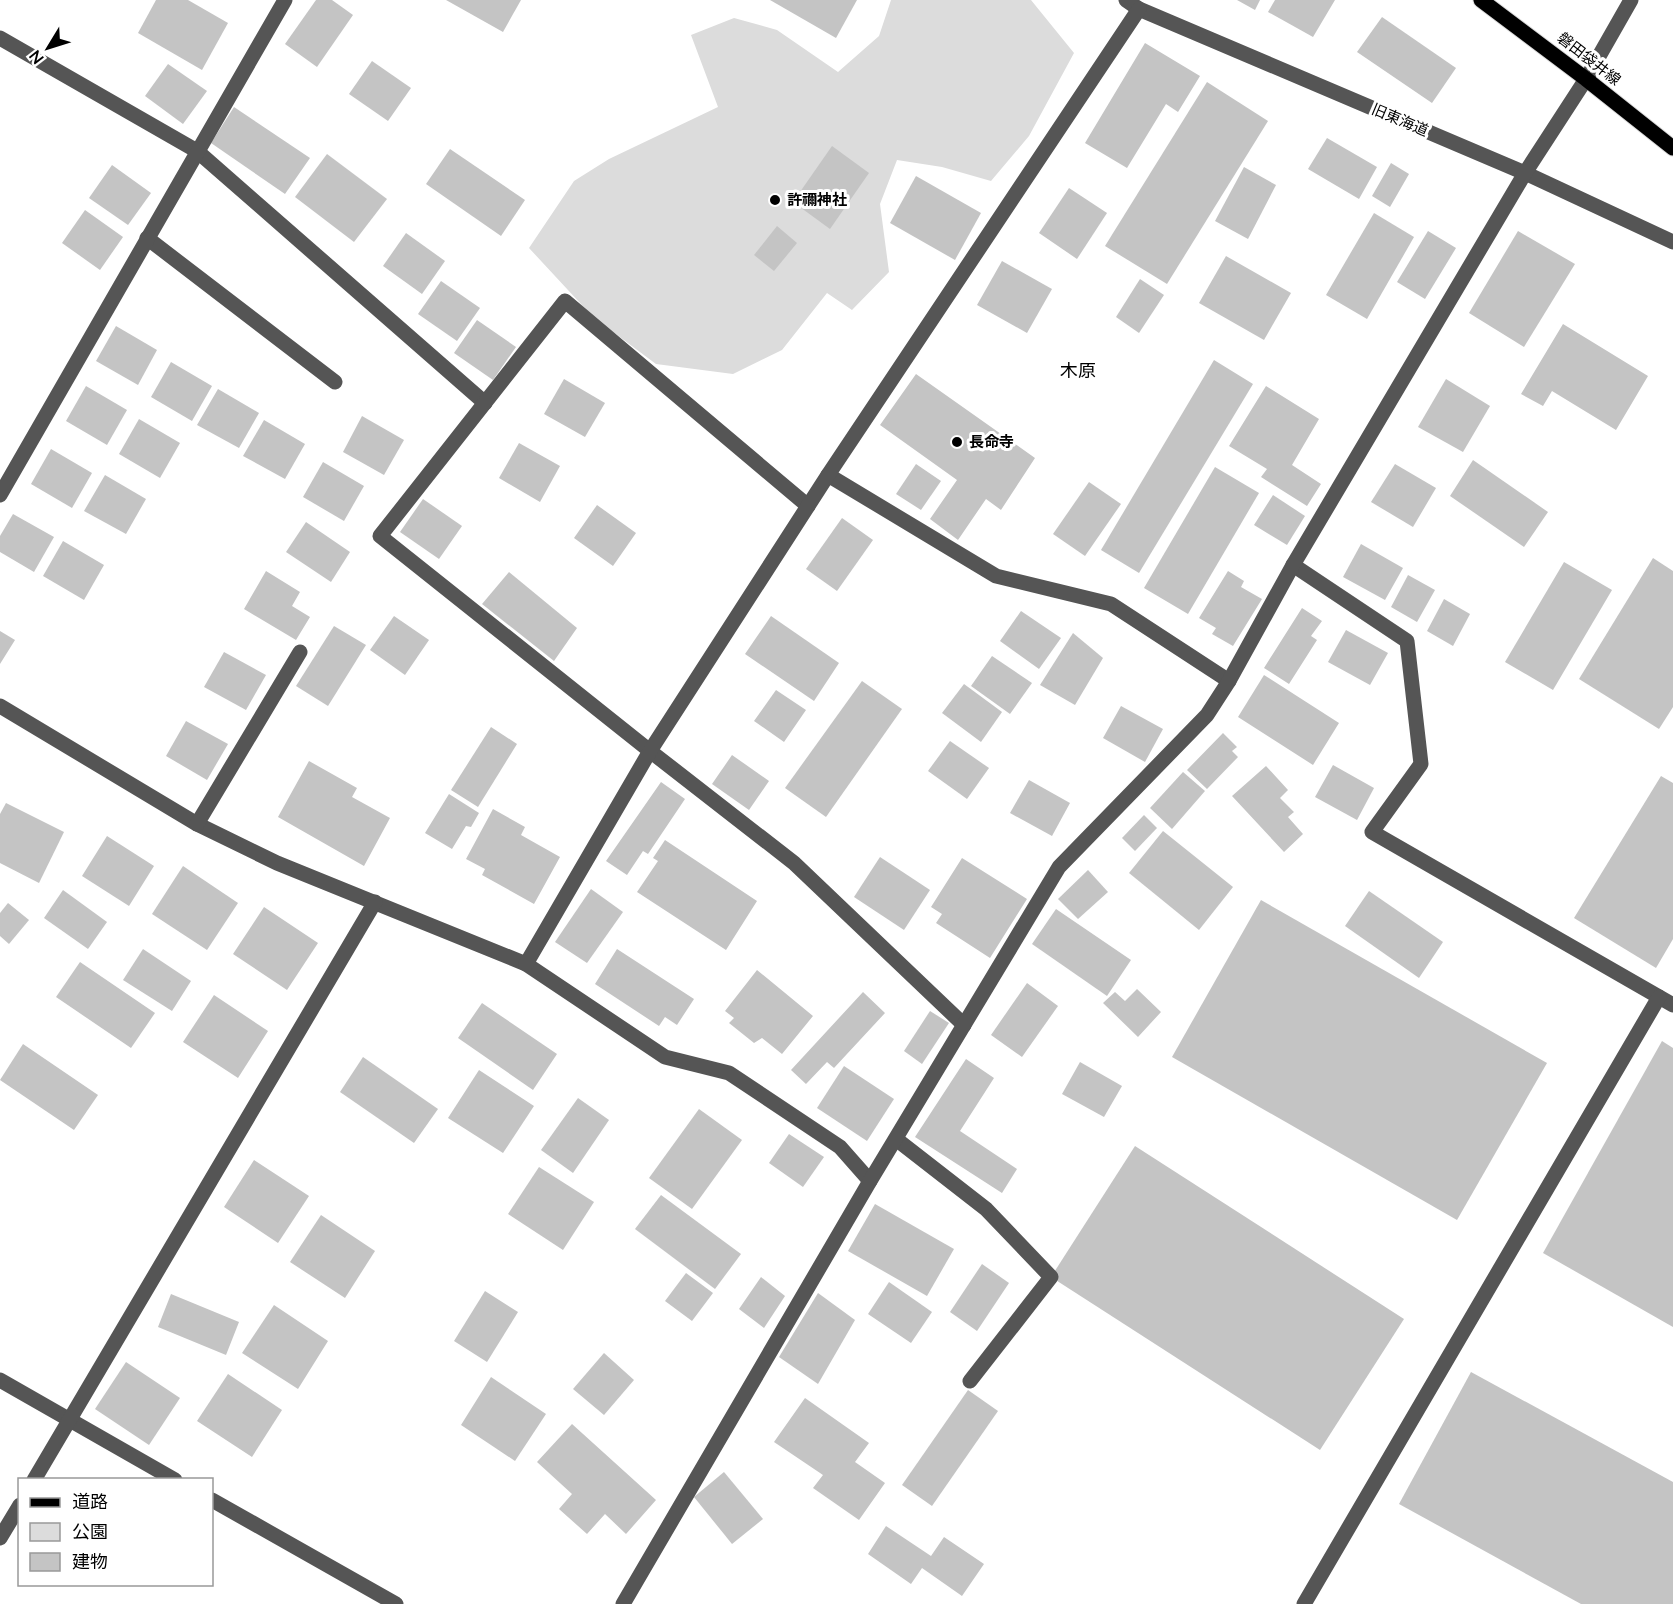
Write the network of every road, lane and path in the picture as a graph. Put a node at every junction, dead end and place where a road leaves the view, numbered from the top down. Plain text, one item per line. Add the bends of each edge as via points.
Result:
1 (285, 0) edge
2 (1481, 0) edge
3 (1631, 0) edge
4 (1132, 4) edge
5 (0, 38) edge
6 (1586, 79) junction
7 (1673, 148) edge
8 (197, 151) junction
9 (1526, 173) junction
10 (147, 238) junction
11 (1673, 242) edge
12 (335, 382) dead end
13 (485, 403) junction
14 (828, 475) junction
15 (0, 495) edge
16 (808, 506) junction
17 (1293, 565) junction
18 (300, 652) dead end
19 (1229, 681) junction
20 (0, 706) edge
21 (650, 751) junction
22 (197, 824) junction
23 (375, 902) junction
24 (526, 964) junction
25 (1659, 997) junction
26 (1673, 1005) edge
27 (964, 1025) junction
28 (896, 1139) junction
29 (870, 1181) junction
30 (0, 1380) edge
31 (970, 1381) dead end
32 (69, 1420) junction
33 (35, 1478) edge
34 (173, 1478) edge
35 (213, 1501) edge
36 (18, 1507) edge
37 (0, 1538) edge
38 (396, 1604) edge
39 (623, 1604) edge
40 (1304, 1604) edge

1 - 8 street
2 - 6 main road, 磐田袋井線
3 - 6 street
4 - 9 street, 旧東海道
4 - 14 street
5 - 8 street
6 - 7 main road, 磐田袋井線
6 - 9 street
8 - 10 street
8 - 13 street
9 - 11 street, 旧東海道
9 - 17 street
10 - 12 street
10 - 15 street
13 - 16 street via 565,301
13 - 21 street via 380,536
14 - 16 street
14 - 19 street via 996,576 1111,604
16 - 21 street
17 - 19 street
17 - 25 street via 1407,641 1421,764 1372,832
18 - 22 street
19 - 27 street via 1208,715 1059,867
20 - 22 street
21 - 24 street
21 - 27 street via 794,863
22 - 23 street via 277,863
23 - 24 street
23 - 32 street
24 - 29 street via 665,1057 729,1073 840,1147
25 - 26 street
25 - 40 street
27 - 28 street
28 - 29 street
28 - 31 street via 986,1209 1051,1277
29 - 39 street
30 - 32 street
32 - 33 street
32 - 34 street
35 - 38 street
36 - 37 street

